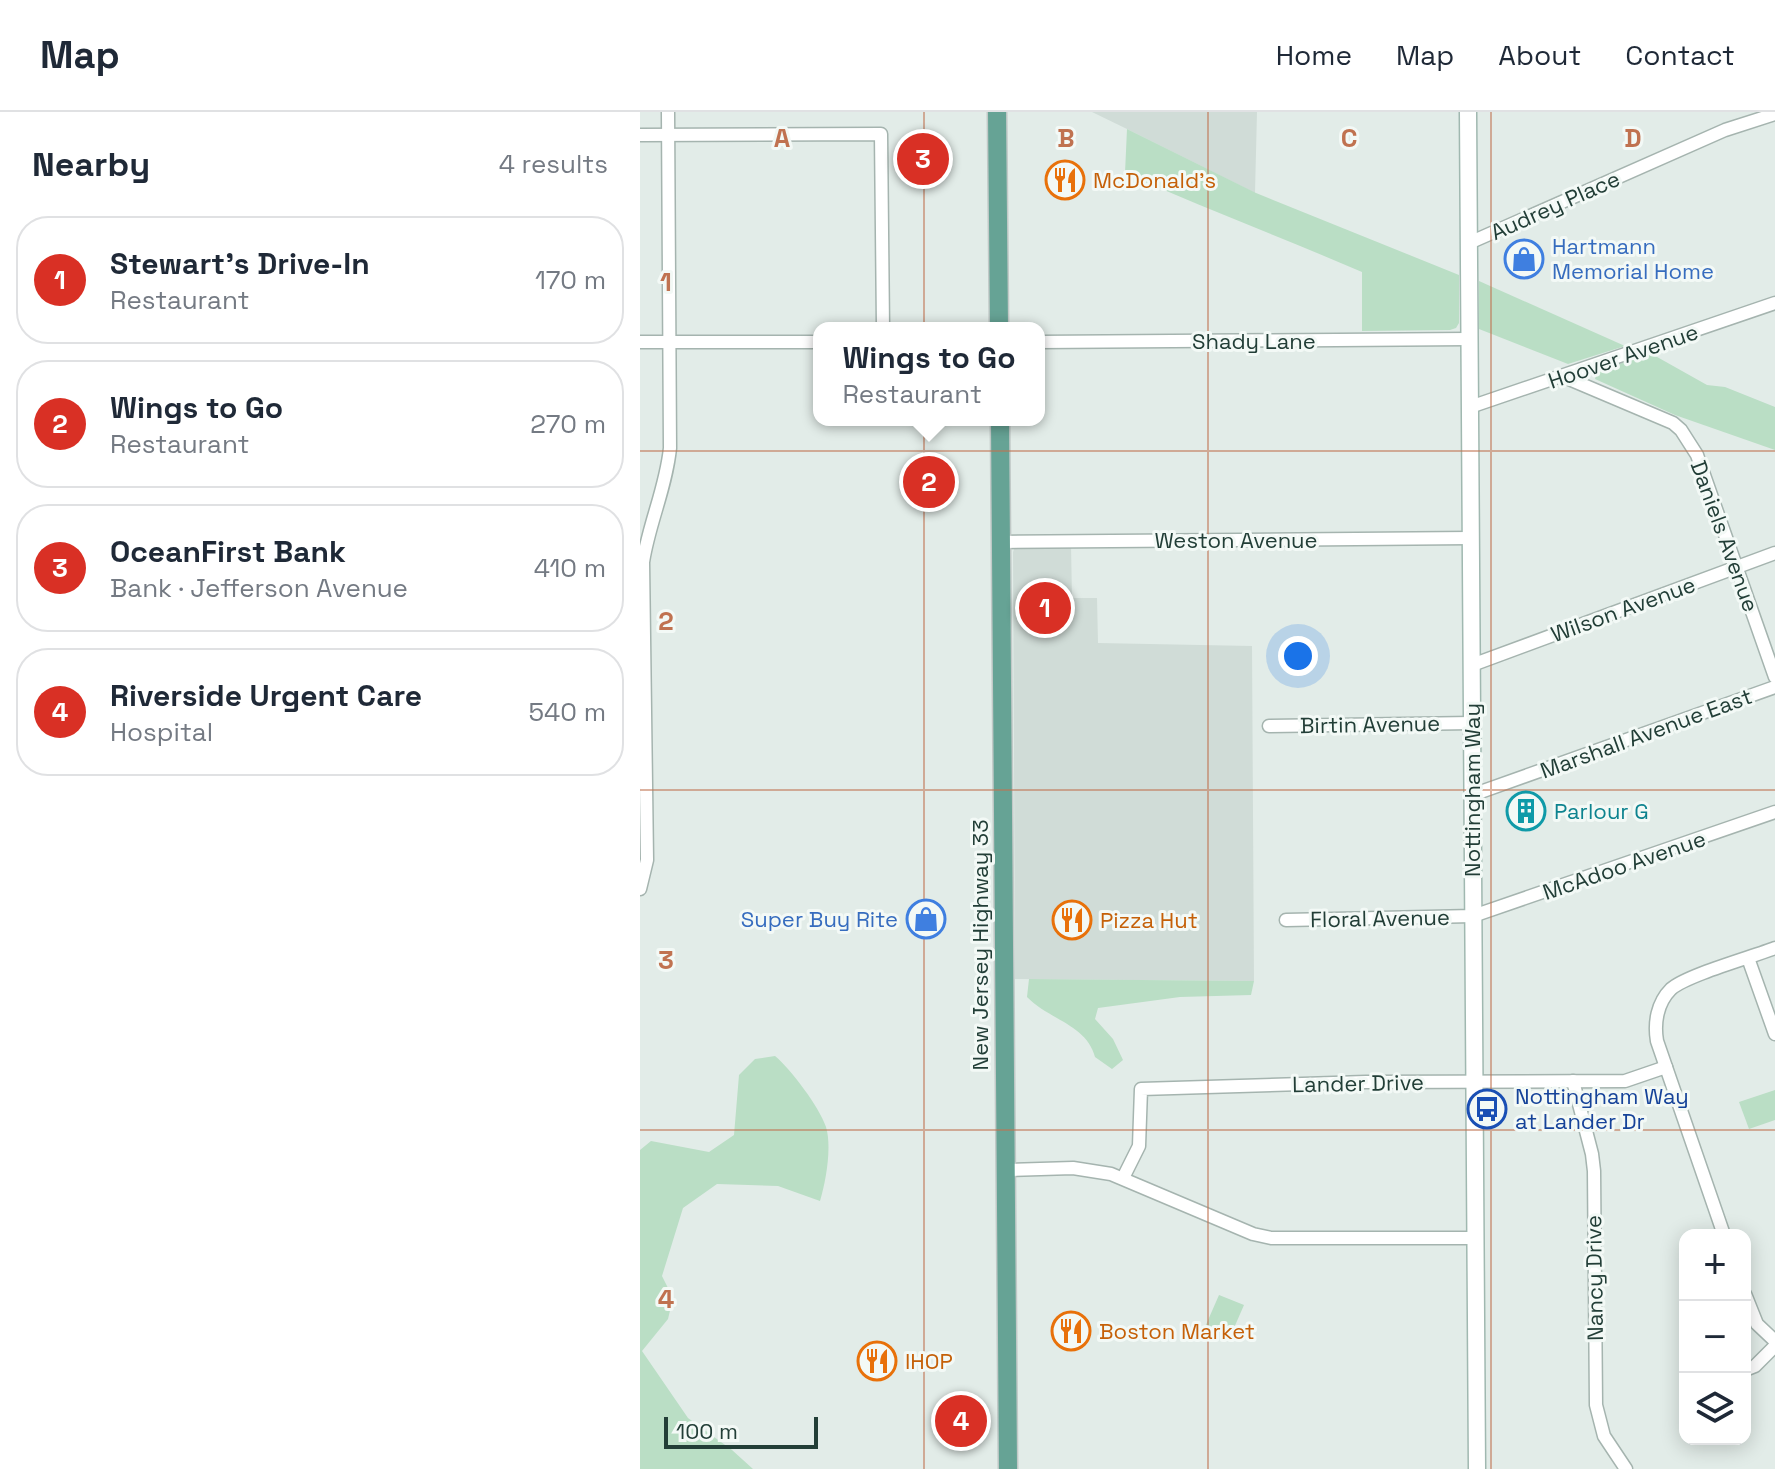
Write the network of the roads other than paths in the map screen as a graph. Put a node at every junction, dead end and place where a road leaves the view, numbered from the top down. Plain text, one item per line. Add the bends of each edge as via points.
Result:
1 (668, 112) edge
2 (997, 112) edge
3 (1468, 112) edge
4 (1775, 114) edge
5 (640, 135) edge
6 (668, 135) junction
7 (1469, 243) junction
8 (1775, 303) edge
9 (883, 322) edge
10 (999, 322) edge
11 (1469, 339) junction
12 (640, 342) edge
13 (813, 342) edge
14 (1045, 342) edge
15 (670, 343) junction
16 (1562, 376) junction
17 (1470, 407) junction
18 (1000, 426) edge
19 (646, 518) edge
20 (1471, 538) junction
21 (1001, 542) junction
22 (1775, 553) edge
23 (1735, 567) junction
24 (1472, 665) junction
25 (1775, 677) edge
26 (1775, 687) edge
27 (1472, 723) junction
28 (1269, 726) dead end
29 (1472, 795) junction
30 (643, 796) edge
31 (1775, 812) edge
32 (640, 889) edge
33 (1473, 916) junction
34 (1286, 920) dead end
35 (1775, 948) edge
36 (1748, 958) junction
37 (1775, 1034) edge
38 (1666, 1067) junction
39 (1573, 1081) junction
40 (1474, 1082) junction
41 (1006, 1170) junction
42 (1123, 1178) junction
43 (1722, 1229) edge
44 (1475, 1238) junction
45 (1751, 1323) edge
46 (1775, 1344) edge
47 (1751, 1368) edge
48 (1008, 1469) edge
49 (1477, 1469) edge
50 (1626, 1469) edge

1 - 6 street
2 - 10 main road
3 - 7 street, Nottingham Way
4 - 7 street, Audrey Place via 1725,130
5 - 6 street
6 - 9 street via 881,134
6 - 15 street
7 - 11 street, Nottingham Way
8 - 16 street, Hoover Avenue
11 - 14 street, Shady Lane
11 - 17 street, Nottingham Way
12 - 15 street
13 - 15 street
15 - 19 street via 670,448 664,486
16 - 17 street, Hoover Avenue
16 - 23 street, Daniels Avenue via 1681,430 1697,455
17 - 20 street, Nottingham Way
18 - 21 main road, New Jersey Highway 33
19 - 30 street
20 - 21 street, Weston Avenue
20 - 24 street, Nottingham Way
21 - 41 main road, New Jersey Highway 33
22 - 23 street, Wilson Avenue
23 - 24 street, Wilson Avenue
23 - 25 street, Daniels Avenue
24 - 27 street, Nottingham Way
26 - 29 street, Marshall Avenue East
27 - 28 street, Birtin Avenue
27 - 29 street, Nottingham Way
29 - 33 street, Nottingham Way
30 - 32 street via 647,860
31 - 33 street, McAdoo Avenue
33 - 34 street, Floral Avenue
33 - 40 street, Nottingham Way
35 - 36 street
36 - 37 street
36 - 38 street via 1680,983 1665,997 1655,1028
38 - 39 street, Lander Drive via 1625,1081
38 - 43 street
39 - 40 street, Lander Drive
39 - 50 street, Nancy Drive via 1594,1171 1596,1405 1604,1436
40 - 42 street, Lander Drive via 1141,1089 1139,1146
40 - 44 street, Nottingham Way
41 - 42 street via 1082,1168
41 - 48 main road, New Jersey Highway 33
42 - 44 street via 1271,1238
44 - 49 street, Nottingham Way
45 - 46 street
46 - 47 street

